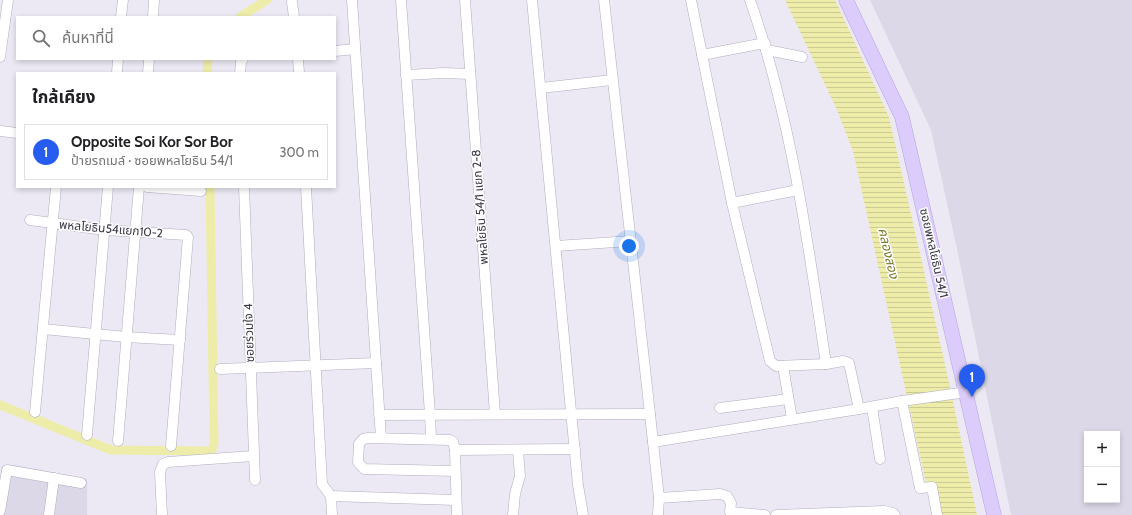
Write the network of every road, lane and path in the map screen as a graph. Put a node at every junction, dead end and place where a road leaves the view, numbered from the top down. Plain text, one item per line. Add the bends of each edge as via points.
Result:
1 (8, 0) edge
2 (123, 0) edge
3 (154, 0) edge
4 (352, 0) edge
5 (401, 0) edge
6 (465, 0) edge
7 (532, 0) edge
8 (604, 0) edge
9 (691, 0) edge
10 (750, 0) edge
11 (846, 0) edge
12 (292, 2) dead end
13 (121, 16) edge
14 (153, 16) edge
15 (294, 16) edge
16 (766, 46) junction
17 (355, 49) junction
18 (336, 51) edge
19 (702, 55) junction
20 (0, 57) edge
21 (802, 57) dead end
22 (118, 60) edge
23 (149, 60) edge
24 (243, 60) edge
25 (298, 60) edge
26 (117, 72) edge
27 (148, 72) edge
28 (240, 72) edge
29 (299, 72) edge
30 (470, 74) junction
31 (406, 75) junction
32 (612, 80) junction
33 (541, 88) junction
34 (0, 131) edge
35 (16, 134) edge
36 (56, 188) edge
37 (108, 188) edge
38 (139, 188) edge
39 (160, 188) edge
40 (244, 188) edge
41 (306, 188) edge
42 (798, 190) junction
43 (201, 191) dead end
44 (732, 204) junction
45 (30, 220) dead end
46 (53, 223) junction
47 (105, 230) junction
48 (135, 232) junction
49 (631, 241) junction
50 (556, 246) junction
51 (43, 329) junction
52 (96, 334) junction
53 (126, 338) junction
54 (180, 340) junction
55 (376, 363) junction
56 (826, 364) junction
57 (315, 366) junction
58 (782, 366) junction
59 (250, 368) junction
60 (220, 369) dead end
61 (962, 393) junction
62 (788, 399) junction
63 (907, 400) junction
64 (872, 407) junction
65 (720, 408) dead end
66 (859, 409) junction
67 (35, 412) dead end
68 (430, 414) junction
69 (495, 414) junction
70 (572, 414) junction
71 (650, 414) junction
72 (380, 415) junction
73 (792, 419) junction
74 (87, 435) dead end
75 (381, 438) junction
76 (431, 438) junction
77 (118, 441) dead end
78 (653, 442) junction
79 (171, 446) dead end
80 (575, 449) junction
81 (455, 450) junction
82 (518, 450) junction
83 (253, 456) junction
84 (880, 458) dead end
85 (454, 471) junction
86 (54, 478) junction
87 (255, 480) dead end
88 (81, 483) dead end
89 (331, 496) junction
90 (659, 498) junction
91 (456, 500) junction
92 (0, 512) edge
93 (842, 514) edge
94 (49, 515) edge
95 (162, 515) edge
96 (332, 515) edge
97 (457, 515) edge
98 (514, 515) edge
99 (583, 515) edge
100 (658, 515) edge
101 (765, 515) edge
102 (776, 515) edge
103 (895, 515) edge
104 (937, 515) edge
105 (994, 515) edge

1 - 20 street
2 - 13 street
3 - 14 street
4 - 17 street
5 - 31 street
6 - 30 street, พหลโยธิน 54/1 แยก 2-8
7 - 33 street
8 - 32 street
9 - 19 street
10 - 16 street
11 - 61 street, ซอยพหลโยธิน 54/1 via 902,117
12 - 15 street
16 - 19 street
16 - 21 street
16 - 42 street
17 - 18 street
17 - 55 street
19 - 44 street
22 - 26 street
23 - 27 street
24 - 28 street
25 - 29 street
30 - 31 street via 443,72
30 - 69 street, พหลโยธิน 54/1 แยก 2-8
31 - 68 street
32 - 33 street
32 - 49 street
33 - 50 street
34 - 35 street
36 - 46 street
37 - 47 street
38 - 48 street
39 - 43 street
40 - 59 street, ซอยร่วมใจ 4
41 - 57 street
42 - 44 street
42 - 56 street
44 - 58 street via 768,356 772,365
45 - 46 street, พหลโยธิน54แยก10-2
46 - 47 street, พหลโยธิน54แยก10-2
46 - 51 street
47 - 48 street, พหลโยธิน54แยก10-2
47 - 52 street
48 - 53 street
48 - 54 street, พหลโยธิน54แยก10-2 via 186,235 189,241
49 - 50 street
49 - 71 street
50 - 70 street
51 - 52 street
51 - 67 street
52 - 53 street
52 - 74 street
53 - 54 street
53 - 77 street
54 - 79 street
55 - 57 street
55 - 72 street
56 - 58 street
56 - 66 street via 843,361 849,363
57 - 59 street
57 - 89 street via 322,484
58 - 62 street
59 - 60 street
59 - 83 street, ซอยร่วมใจ 4
61 - 63 street
61 - 105 street, ซอยพหลโยธิน 54/1
62 - 65 street
62 - 73 street
63 - 64 street
63 - 104 street via 920,488 932,487
64 - 66 street
64 - 84 street
66 - 73 street
68 - 69 street
68 - 72 street
68 - 76 street
69 - 70 street
70 - 71 street
70 - 80 street
71 - 78 street
72 - 75 street
73 - 78 street
75 - 76 street
75 - 85 street via 360,441 358,462 361,467
76 - 81 street via 450,440
78 - 90 street
80 - 82 street
80 - 99 street
81 - 82 street
81 - 85 street
82 - 98 street via 520,476 515,494
83 - 87 street, ซอยร่วมใจ 4
83 - 95 street via 163,464 160,472
85 - 91 street
86 - 88 street
86 - 92 street via 7,470
86 - 94 street
89 - 91 street
89 - 96 street
90 - 100 street
90 - 101 street via 720,494 727,496 730,512
91 - 97 street
93 - 102 street
93 - 103 street via 884,511 893,512

